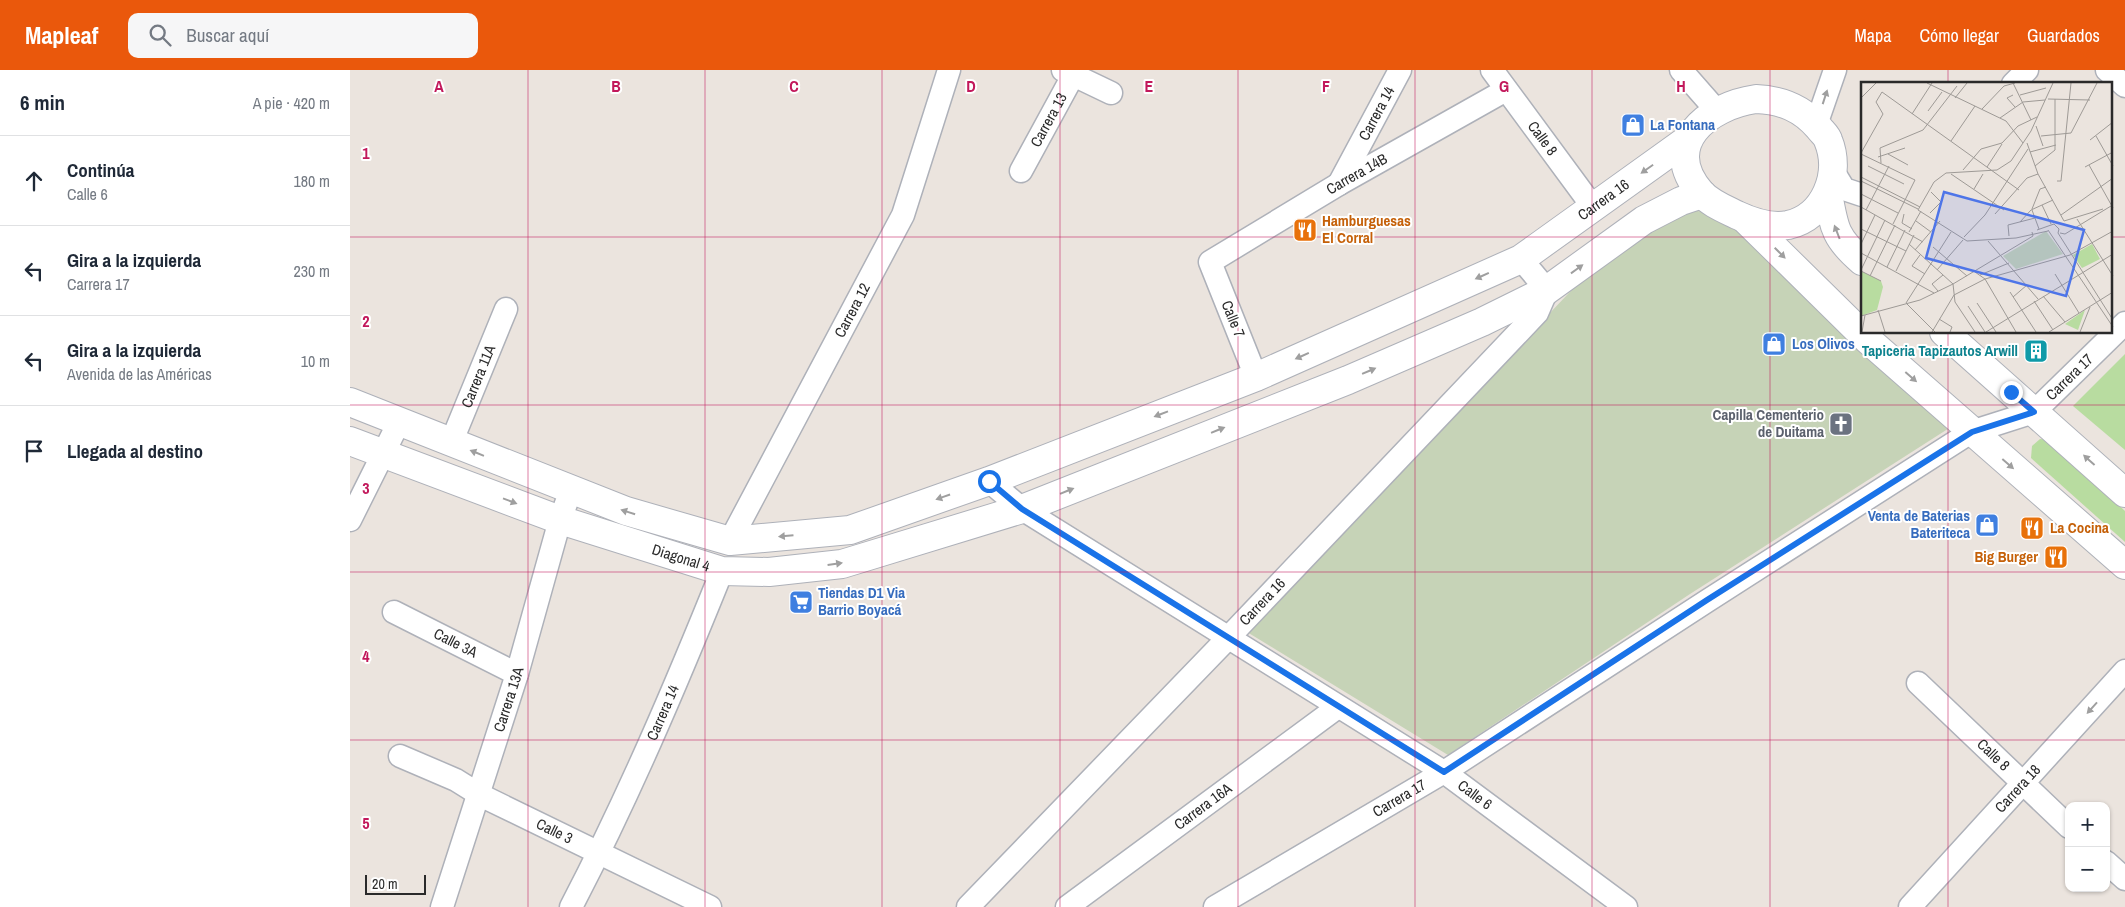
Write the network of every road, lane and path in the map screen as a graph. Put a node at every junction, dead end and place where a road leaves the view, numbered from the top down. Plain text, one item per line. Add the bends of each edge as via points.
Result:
1 (949, 70) edge
2 (1400, 70) edge
3 (1492, 70) edge
4 (1681, 70) edge
5 (1835, 70) edge
6 (2027, 70) edge
7 (2107, 70) edge
8 (1070, 71) edge
9 (2015, 82) edge
10 (2125, 86) edge
11 (1506, 90) junction
12 (1111, 93) dead end
13 (1717, 111) junction
14 (1816, 125) junction
15 (1687, 140) junction
16 (1021, 171) dead end
17 (1830, 182) junction
18 (1339, 184) junction
19 (1702, 194) junction
20 (1861, 195) edge
21 (1593, 207) junction
22 (1745, 219) junction
23 (1521, 259) junction
24 (1861, 260) edge
25 (1210, 262) joint
26 (1548, 290) junction
27 (506, 309) dead end
28 (2125, 323) edge
29 (1861, 333) edge
30 (1862, 334) edge
31 (1946, 334) edge
32 (1256, 377) junction
33 (350, 402) edge
34 (2034, 412) junction
35 (398, 422) junction
36 (1972, 432) junction
37 (350, 441) edge
38 (451, 443) junction
39 (382, 452) junction
40 (989, 481) junction
41 (570, 490) junction
42 (2125, 493) edge
43 (1022, 509) junction
44 (350, 520) edge
45 (560, 520) junction
46 (730, 541) junction
47 (2125, 565) edge
48 (722, 571) junction
49 (394, 612) dead end
50 (1228, 638) junction
51 (2125, 672) edge
52 (518, 674) junction
53 (1918, 683) dead end
54 (1338, 707) junction
55 (400, 756) dead end
56 (1444, 772) junction
57 (2023, 785) junction
58 (480, 795) junction
59 (2065, 823) edge
60 (599, 853) junction
61 (2110, 866) edge
62 (2125, 879) edge
63 (1620, 905) edge
64 (442, 907) edge
65 (571, 907) edge
66 (710, 907) edge
67 (968, 907) edge
68 (1067, 907) edge
69 (1215, 907) edge
70 (1910, 907) edge

1 - 46 street, Carrera 12 via 903,215
2 - 18 street, Carrera 14
3 - 11 street, Calle 8
4 - 13 street
14 -> 5 street
6 - 9 street
7 - 10 street
8 - 12 street
8 - 16 street, Carrera 13
11 - 18 street, Carrera 14B
11 - 21 street, Calle 8
13 - 14 main road via 1744,101 1774,100 1791,105
13 - 15 main road via 1702,122
14 - 17 main road via 1828,139
15 - 19 main road via 1686,167
15 -> 21 main road, Carrera 16
17 - 20 street
17 - 22 main road via 1820,206 1803,220 1787,225 1766,225
24 -> 17 main road via 1843,244 1836,231
18 - 25 street, Carrera 14B
19 - 22 main road
26 -> 19 main road, Carrera 16 via 1644,220
21 - 23 main road, Carrera 16
22 -> 29 main road
23 - 26 street
23 -> 32 main road, Carrera 16
25 - 32 street, Calle 7
43 -> 26 main road, Carrera 16 via 1348,380
26 - 50 street, Carrera 16 via 1537,313
27 - 38 street, Carrera 11A
28 - 34 street, Carrera 17
30 -> 36 main road
31 - 34 main road
32 -> 40 main road, Carrera 16
33 - 35 main road, Diagonal 4
34 - 36 street, Carrera 17
42 -> 34 main road
35 - 38 main road, Diagonal 4
35 - 39 street
36 -> 47 main road
36 - 56 street, Carrera 17
37 - 39 main road, Diagonal 4
41 -> 38 main road, Diagonal 4
39 - 44 street
39 -> 45 main road, Diagonal 4
40 - 43 street, Calle 6
40 -> 46 main road, Diagonal 4 via 850,530
41 - 45 street, Carrera 13A
46 -> 41 main road, Diagonal 4 via 626,511
48 -> 43 main road, Diagonal 4 via 769,572 842,564
43 - 50 street, Calle 6
45 - 48 main road, Diagonal 4
45 - 52 street, Carrera 13A
48 - 60 street, Carrera 14 via 665,712
49 - 52 street, Calle 3A
50 - 54 street, Calle 6
50 - 67 street, Carrera 16
51 -> 57 street, Carrera 18
52 - 58 street, Carrera 13A
53 - 57 street, Calle 8
54 - 56 street, Calle 6
54 - 68 street, Carrera 16A
55 - 58 street, Calle 3 via 456,780
56 - 63 street, Calle 6
56 - 69 street, Carrera 17
57 - 59 street, Calle 8
57 - 70 street, Carrera 18
58 - 60 street, Calle 3
58 - 64 street, Carrera 13A
60 - 65 street, Carrera 14
60 - 66 street, Calle 3
61 - 62 street

